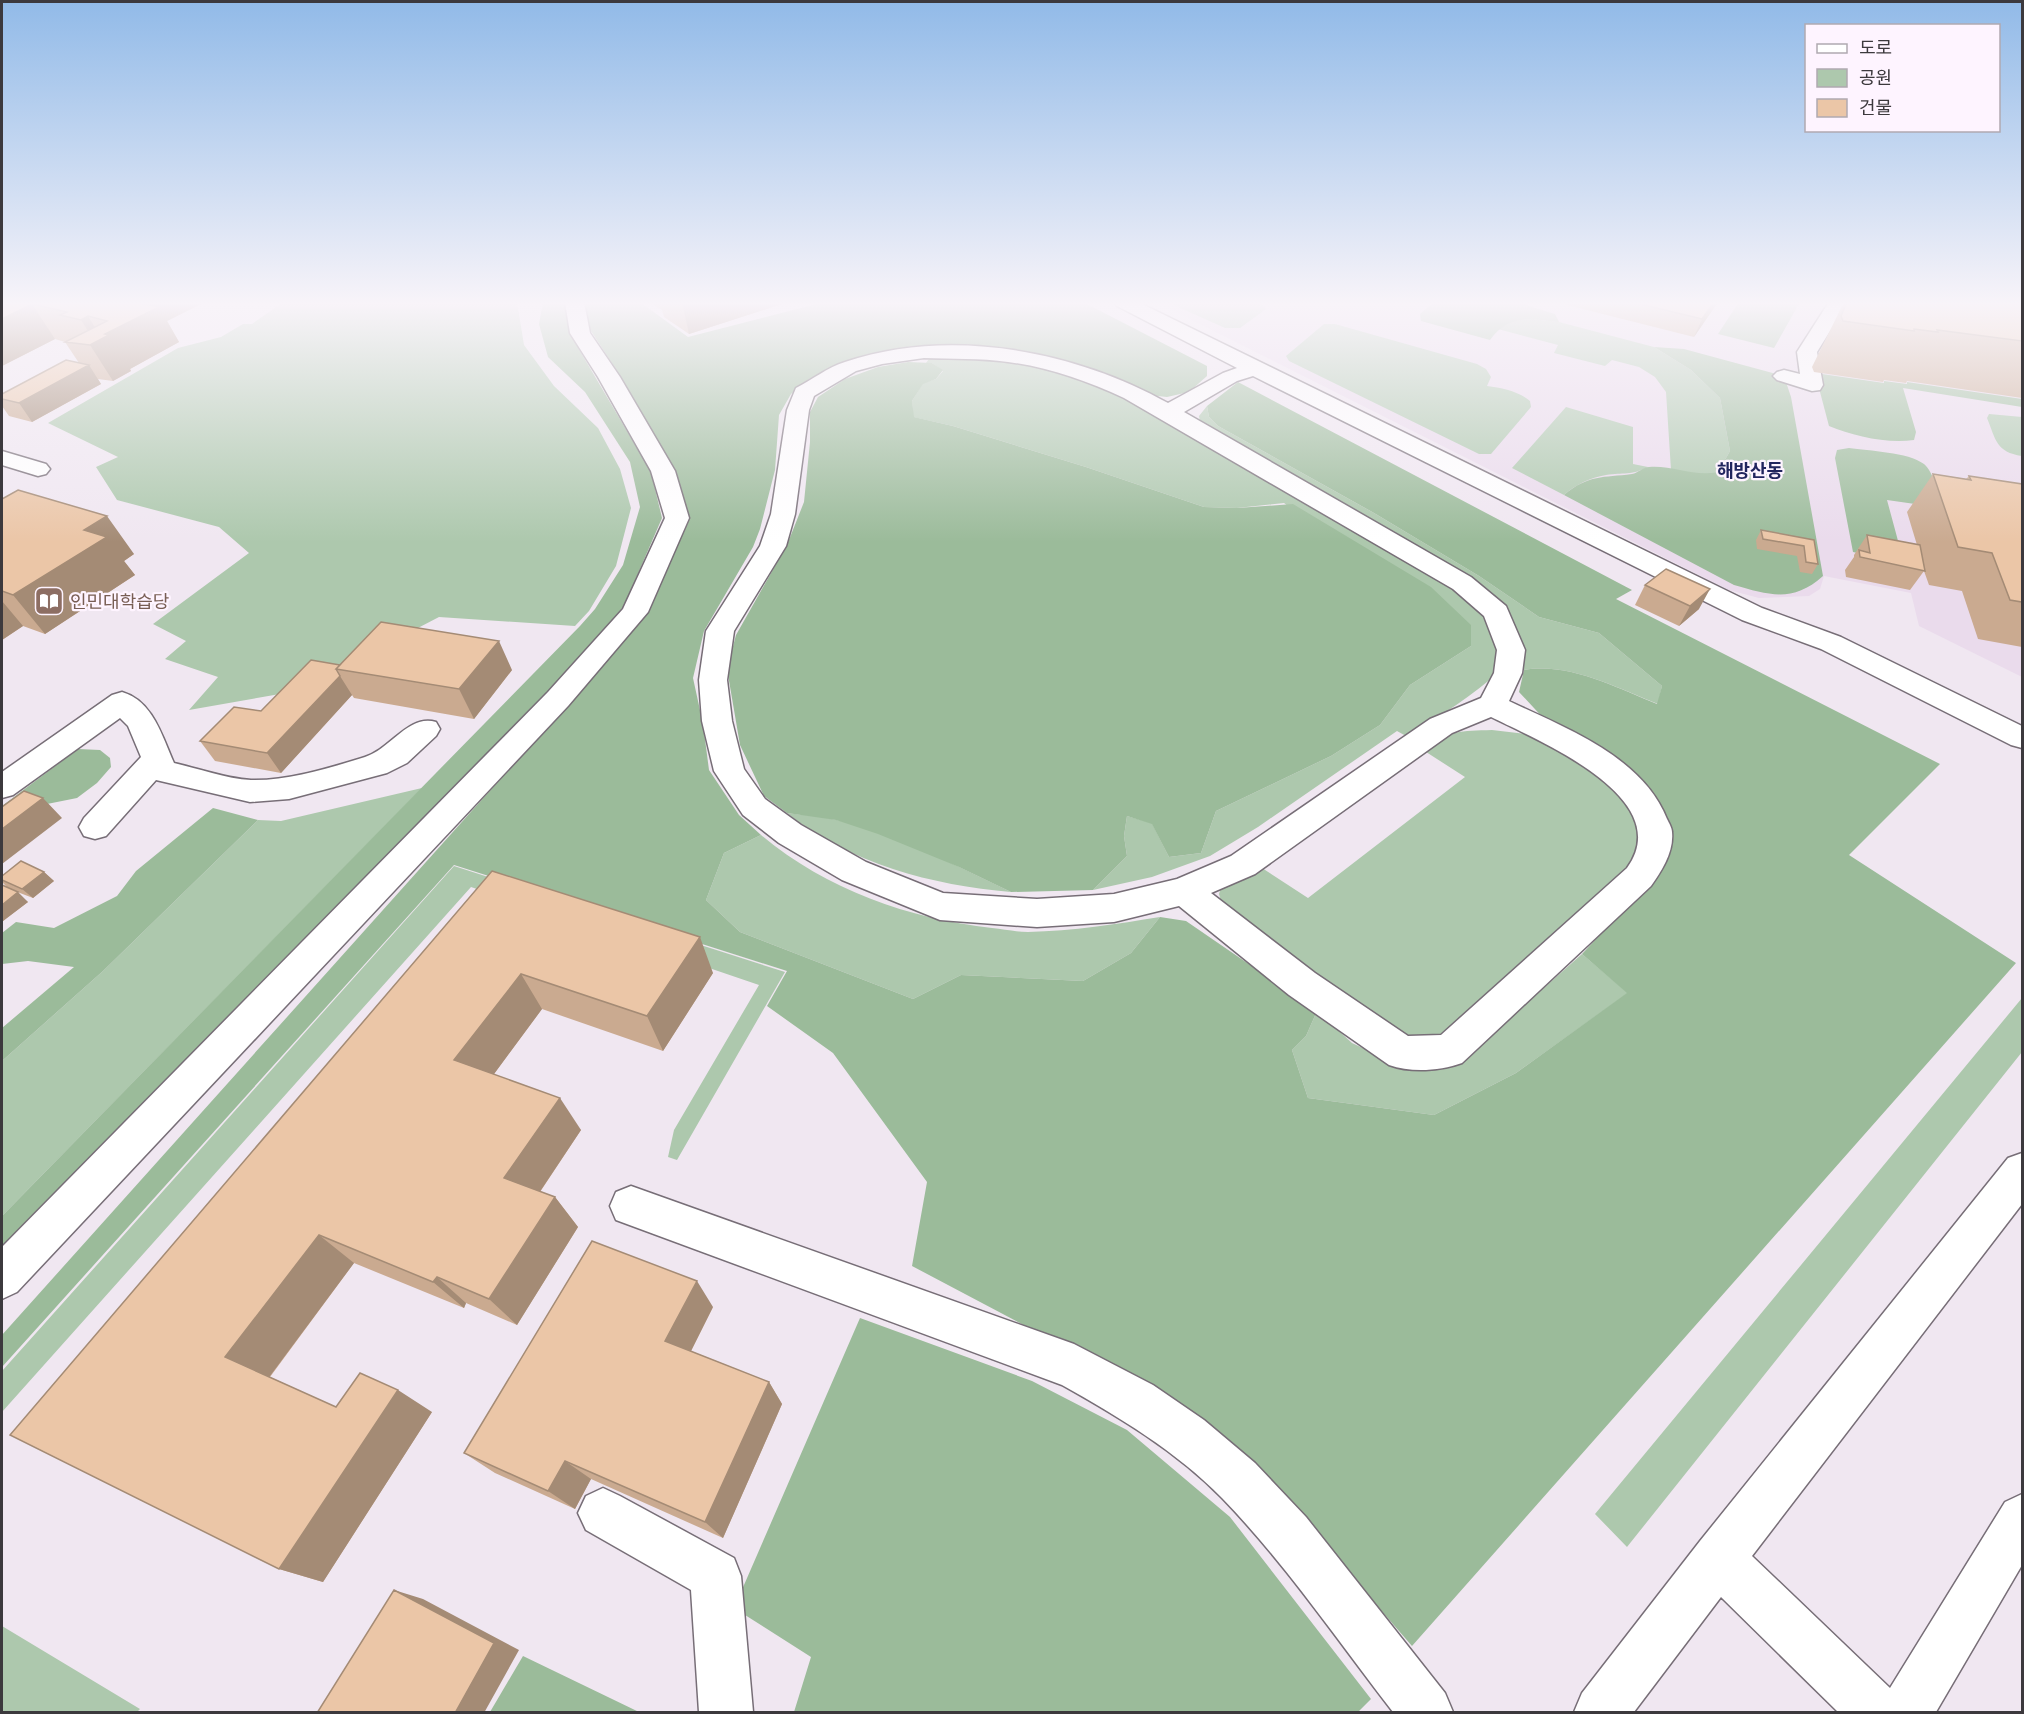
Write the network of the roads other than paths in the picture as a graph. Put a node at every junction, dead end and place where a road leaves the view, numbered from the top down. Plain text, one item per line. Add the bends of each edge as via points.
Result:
1 (612, 382) edge
2 (820, 382) edge
3 (1103, 382) edge
4 (1221, 382) edge
5 (1281, 382) edge
6 (1170, 411) junction
7 (2, 458) edge
8 (38, 469) dead end
9 (1492, 705) junction
10 (425, 729) dead end
11 (2022, 738) edge
12 (156, 760) junction
13 (2, 787) edge
14 (95, 827) dead end
15 (1184, 891) junction
16 (2022, 1172) edge
17 (631, 1206) dead end
18 (2, 1277) edge
19 (603, 1513) edge
20 (2022, 1519) edge
21 (1718, 1559) junction
22 (726, 1713) edge
23 (1426, 1713) edge
24 (1601, 1713) edge
25 (1876, 1713) edge
26 (1906, 1713) edge

1 - 18 street via 663,471 677,518 635,612 558,699
2 - 15 street via 804,393 798,410 783,514 773,546 720,631 712,680 729,771 754,807 790,834 854,871 940,906 1037,913 1114,908
3 - 6 street
4 - 6 street
5 - 11 street via 1752,614 1831,643
6 - 9 street via 1462,583 1496,612 1511,650 1508,673
7 - 8 street
9 - 15 street via 1441,726 1243,865
9 - 15 street via 1586,753 1626,780 1642,799 1656,833 1653,857 1639,877 1449,1051 1402,1053 1302,984
10 - 12 street via 396,754 375,765 289,788 240,789 162,771
12 - 13 street via 141,721 122,702
12 - 14 street
16 - 21 street
17 - 23 street via 1074,1367 1137,1401 1238,1480 1288,1535
19 - 22 street via 716,1576
20 - 26 street
21 - 24 street
21 - 25 street

